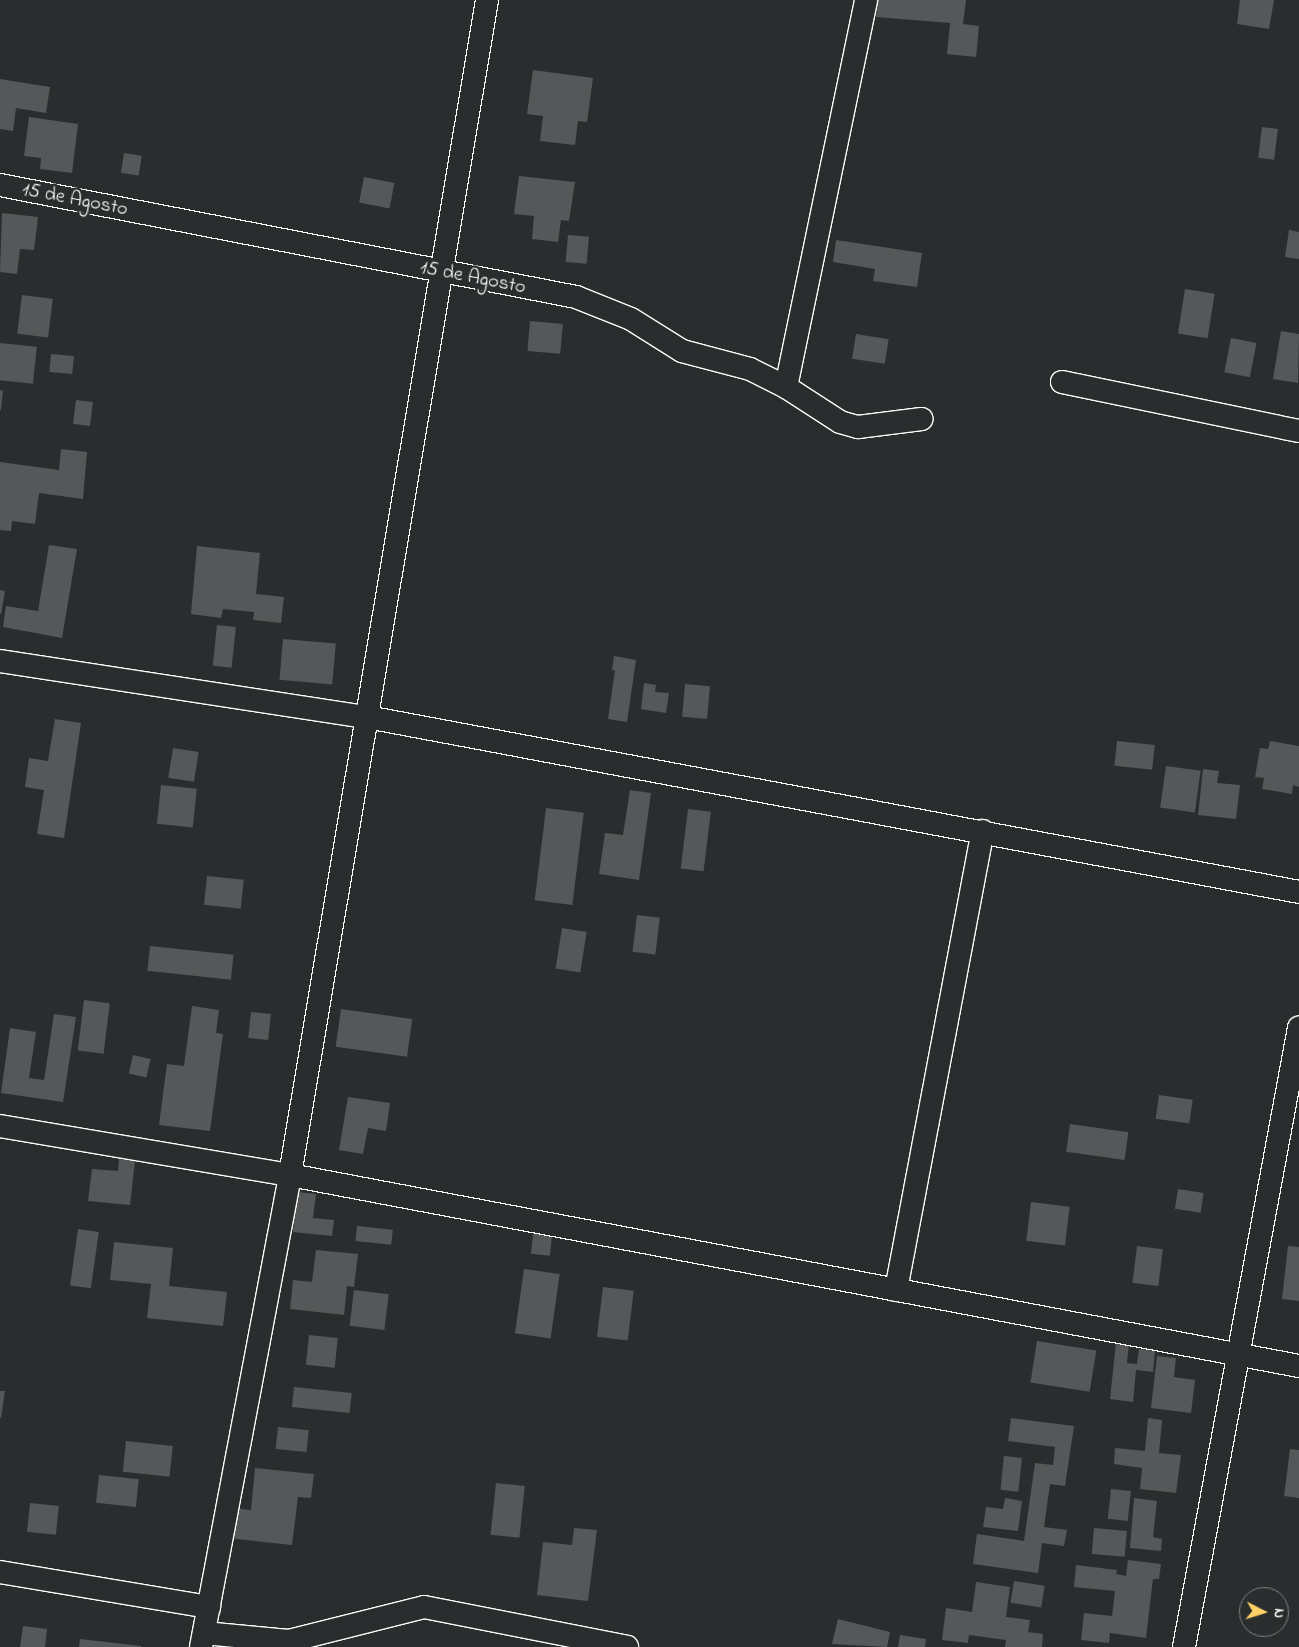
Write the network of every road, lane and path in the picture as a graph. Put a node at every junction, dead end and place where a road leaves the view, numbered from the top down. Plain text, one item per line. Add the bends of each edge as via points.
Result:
1 (487, 0) edge
2 (866, 0) edge
3 (0, 185) edge
4 (441, 273) junction
5 (1062, 382) dead end
6 (786, 386) junction
7 (921, 419) dead end
8 (1299, 431) edge
9 (0, 661) edge
10 (367, 717) junction
11 (983, 831) junction
12 (1299, 892) edge
13 (1299, 1028) edge
14 (0, 1126) edge
15 (290, 1175) junction
16 (896, 1290) junction
17 (1240, 1355) junction
18 (1299, 1366) edge
19 (0, 1572) edge
20 (209, 1606) junction
21 (203, 1640) edge
22 (627, 1647) edge
23 (1184, 1647) edge

1 - 4 street
2 - 6 street
3 - 4 street, 15 de Agosto
4 - 6 street, 15 de Agosto via 576,297 631,319 682,352 750,369
4 - 10 street
5 - 8 street
6 - 7 street, 15 de Agosto via 840,422 858,427
9 - 10 street
10 - 11 street
10 - 15 street
11 - 12 street
11 - 16 street
13 - 17 street
14 - 15 street
15 - 16 street
15 - 20 street
16 - 17 street
17 - 18 street
17 - 23 street
19 - 20 street
20 - 21 street
21 - 22 street via 290,1641 424,1606

